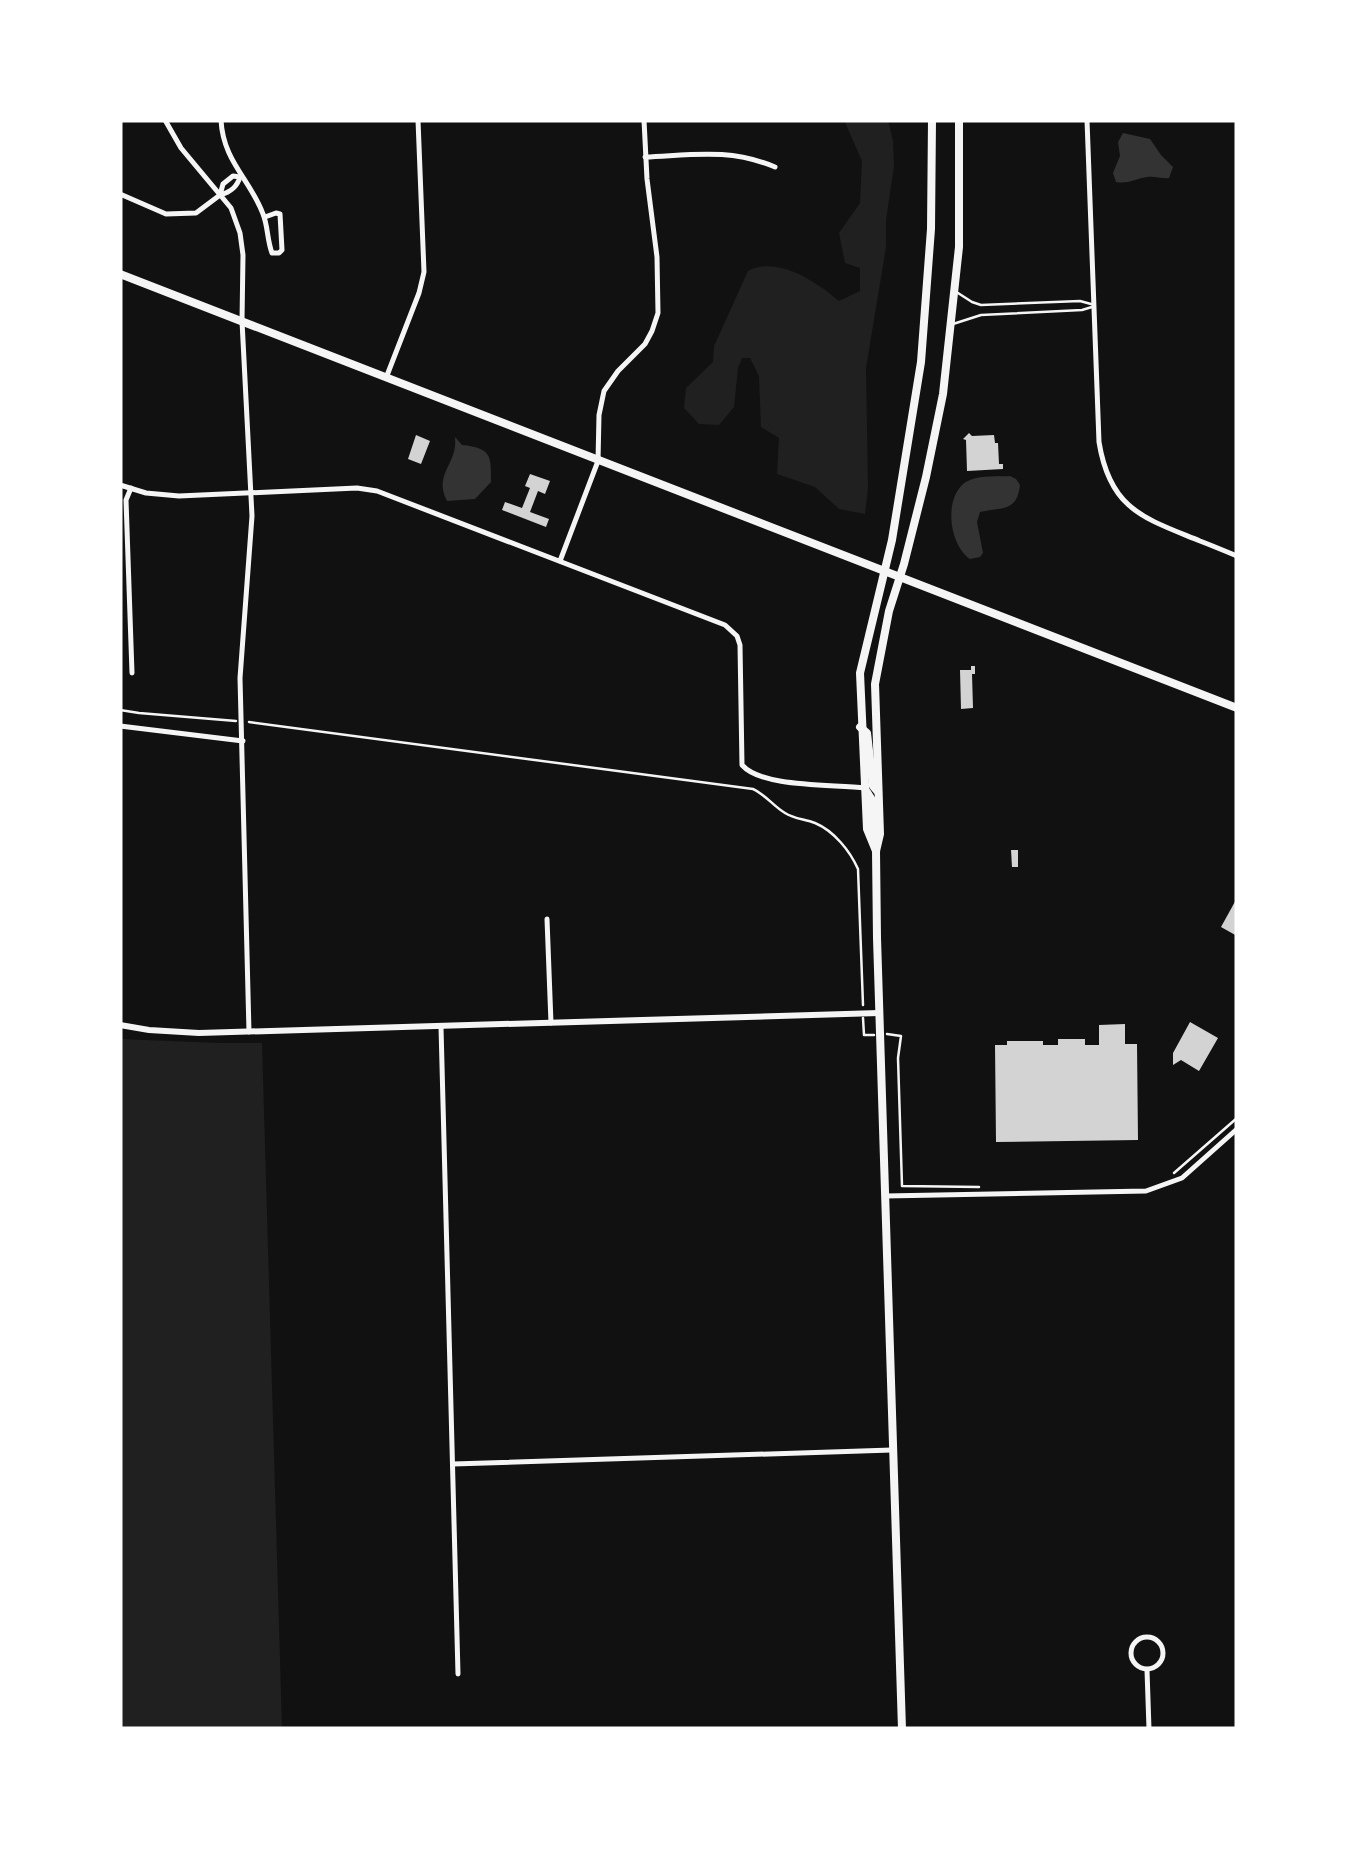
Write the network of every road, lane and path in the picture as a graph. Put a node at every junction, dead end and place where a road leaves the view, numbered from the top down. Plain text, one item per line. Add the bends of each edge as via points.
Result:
1 (165, 120) edge
2 (222, 120) edge
3 (418, 120) edge
4 (644, 120) edge
5 (932, 120) edge
6 (959, 120) edge
7 (1087, 120) edge
8 (646, 157) junction
9 (775, 167) dead end
10 (240, 176) junction
11 (120, 194) edge
12 (220, 195) junction
13 (265, 217) junction
14 (120, 274) edge
15 (954, 290) junction
16 (1096, 306) junction
17 (242, 321) junction
18 (952, 324) junction
19 (386, 378) junction
20 (598, 461) junction
21 (120, 485) edge
22 (130, 488) junction
23 (252, 493) junction
24 (1237, 556) edge
25 (560, 561) junction
26 (885, 573) junction
27 (899, 578) junction
28 (132, 673) dead end
29 (1237, 708) edge
30 (120, 710) edge
31 (235, 720) dead end
32 (258, 724) dead end
33 (120, 726) edge
34 (860, 726) junction
35 (243, 741) junction
36 (865, 788) junction
37 (879, 794) junction
38 (876, 851) junction
39 (548, 920) dead end
40 (862, 995) dead end
41 (879, 1013) junction
42 (551, 1023) junction
43 (120, 1024) edge
44 (863, 1025) dead end
45 (441, 1027) junction
46 (249, 1032) junction
47 (864, 1035) dead end
48 (901, 1036) dead end
49 (1237, 1118) edge
50 (1237, 1128) edge
51 (1172, 1174) dead end
52 (978, 1187) dead end
53 (885, 1196) junction
54 (892, 1450) junction
55 (453, 1464) junction
56 (1147, 1670) junction
57 (458, 1674) dead end
58 (902, 1729) edge
59 (1149, 1729) edge

1 - 12 street
2 - 10 street
3 - 19 street via 424,272
4 - 8 street
5 - 26 main road via 921,362
6 - 15 main road
7 - 16 street
8 - 9 street via 725,153
8 - 20 street via 658,313 649,338 604,391
10 - 12 street via 222,184
10 - 13 street
11 - 12 street via 166,214 196,212
12 - 17 street via 240,232
13 - 13 street via 269,248 279,254 280,214
14 - 17 main road
15 - 16 lane via 981,304
15 - 18 main road
16 - 18 lane via 980,315
16 - 24 street via 1099,442 1110,483 1138,514
17 - 19 main road
17 - 23 street
18 - 27 main road via 926,477
19 - 20 main road
20 - 25 street
20 - 26 main road
21 - 22 street
22 - 23 street via 162,496
22 - 28 street
23 - 25 street via 377,491
23 - 35 street via 241,646
25 - 36 street via 725,625 737,636 742,765 750,774
26 - 27 main road
26 - 34 main road via 860,673
27 - 29 main road
27 - 37 main road via 874,684
30 - 31 path
32 - 40 path via 761,792 784,812 821,826 854,860
33 - 35 street
34 - 36 main road
34 - 37 main road
35 - 46 street
36 - 38 main road via 866,828
37 - 38 main road
38 - 41 main road
39 - 42 street
41 - 42 street
41 - 53 main road
42 - 45 street
43 - 46 street via 176,1033
44 - 47 path
45 - 46 street
45 - 55 street
48 - 52 path via 900,1182
49 - 51 path
50 - 53 street via 1194,1169 1156,1190
53 - 54 main road
54 - 55 street
54 - 58 main road
55 - 57 street
56 - 56 street via 1162,1650 1155,1638 1144,1637 1131,1650 1134,1662
56 - 59 street

